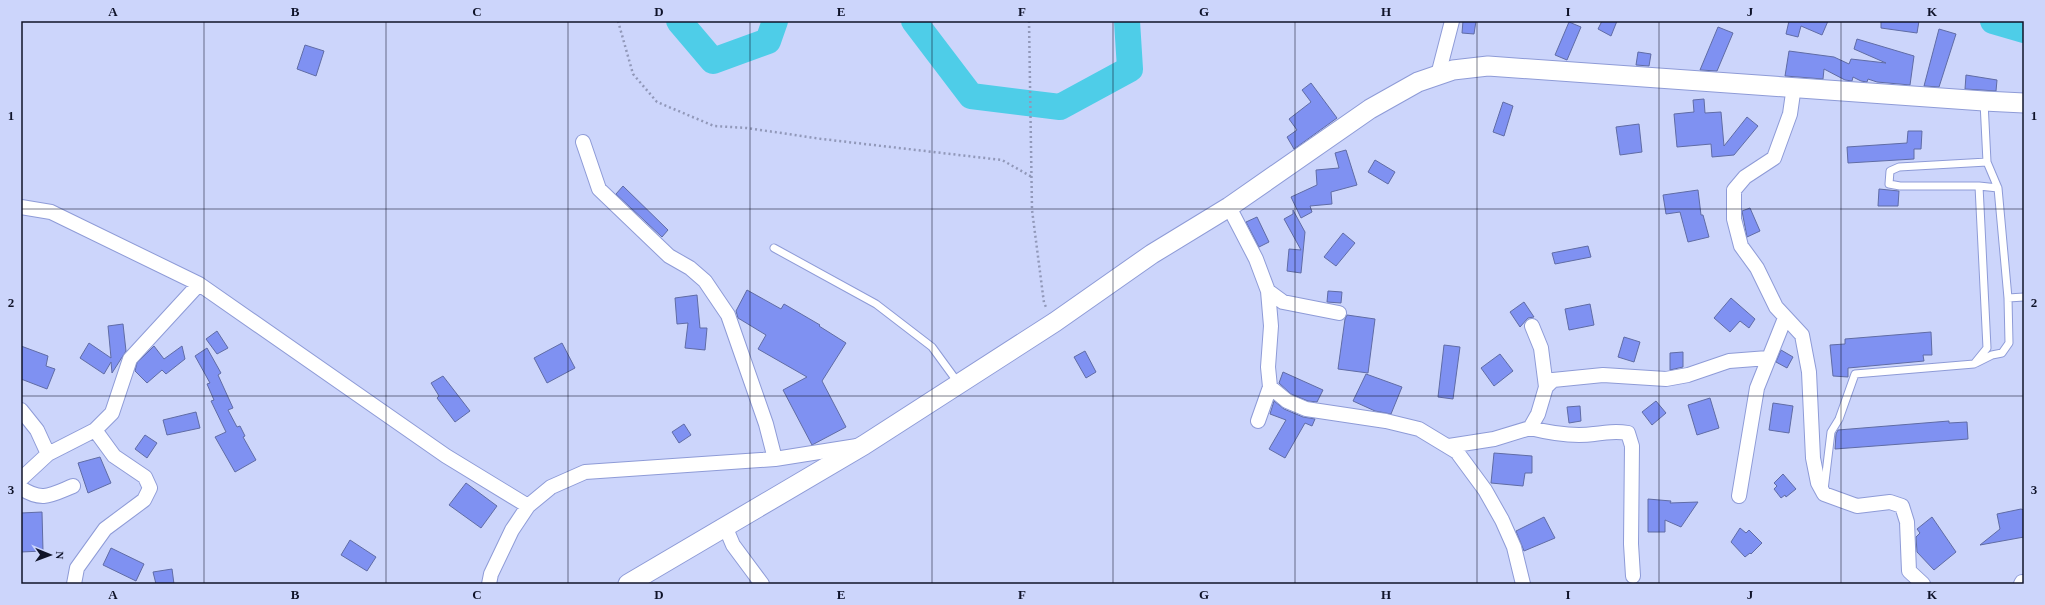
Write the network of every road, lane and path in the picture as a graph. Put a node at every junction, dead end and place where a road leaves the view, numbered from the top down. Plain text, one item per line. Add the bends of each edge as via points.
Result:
1 (618, 21) edge
2 (1029, 21) edge
3 (1452, 21) edge
4 (1438, 75) junction
5 (1794, 86) junction
6 (1984, 101) junction
7 (2024, 103) edge
8 (583, 142) dead end
9 (1987, 162) junction
10 (1032, 177) junction
11 (1979, 186) junction
12 (1998, 188) junction
13 (21, 206) edge
14 (1229, 207) junction
15 (774, 248) dead end
16 (199, 284) junction
17 (1268, 291) junction
18 (2024, 297) edge
19 (2008, 298) junction
20 (1339, 313) dead end
21 (1785, 318) junction
22 (1055, 322) junction
23 (1532, 326) dead end
24 (1768, 358) junction
25 (1974, 364) junction
26 (959, 384) junction
27 (1270, 387) junction
28 (1546, 387) junction
29 (21, 410) edge
30 (1258, 421) dead end
31 (1530, 428) junction
32 (95, 430) junction
33 (864, 445) junction
34 (1448, 446) junction
35 (48, 454) junction
36 (775, 459) junction
37 (21, 479) edge
38 (73, 486) dead end
39 (21, 488) edge
40 (1824, 494) junction
41 (1739, 496) dead end
42 (528, 506) junction
43 (725, 526) junction
44 (1633, 576) dead end
45 (74, 584) edge
46 (488, 584) edge
47 (628, 584) edge
48 (762, 584) edge
49 (1523, 584) edge
50 (1923, 584) edge

1 - 10 path via 633,74 657,102 714,126 1002,160
2 - 10 path
3 - 4 street
4 - 5 street via 1453,70 1488,66
4 - 14 street via 1418,82 1370,109
5 - 6 street
5 - 21 street via 1790,114 1774,158 1745,177 1734,190 1734,219 1741,246 1757,268 1776,307
6 - 7 street
6 - 9 lane
8 - 36 street via 599,189 669,256 690,268 705,281 728,316 766,424
9 - 11 lane via 1899,167 1890,171 1889,184 1900,186
9 - 12 lane
10 - 22 path via 1032,210 1044,303
11 - 12 lane
11 - 25 lane via 1987,348
12 - 19 lane
13 - 16 street via 51,212
14 - 17 street via 1256,260
14 - 22 street via 1152,254
15 - 26 lane via 876,304 932,347
16 - 32 street via 130,359 112,413
16 - 42 street via 446,456
17 - 20 street via 1283,302
17 - 27 street via 1271,326 1268,367
18 - 19 lane
19 - 25 lane via 2009,343 2002,353
21 - 24 street
21 - 40 street via 1802,335 1809,372 1813,458 1818,483
22 - 26 street
23 - 28 street via 1542,353
24 - 28 street via 1729,361 1688,375 1666,379 1603,375 1554,380
24 - 41 street via 1757,388
25 - 40 lane via 1855,374 1839,419 1831,432
26 - 33 street
27 - 30 street
27 - 34 street via 1287,401 1306,409 1386,421 1419,429
28 - 31 street via 1538,414
29 - 35 street via 37,430
31 - 34 street via 1494,439
31 - 44 street via 1549,433 1594,434 1612,430 1628,432 1632,446
32 - 35 street
32 - 45 street via 114,456 145,477 150,488 144,500 105,529 77,568
33 - 36 street
33 - 43 street
34 - 49 street via 1457,452 1485,490 1502,520 1514,547
35 - 37 street
36 - 42 street via 585,472 551,487
38 - 39 street via 45,497 30,495
40 - 50 street via 1857,506 1890,502 1902,506 1907,522 1908,571
42 - 46 street via 512,530
43 - 47 street
43 - 48 street via 733,545

